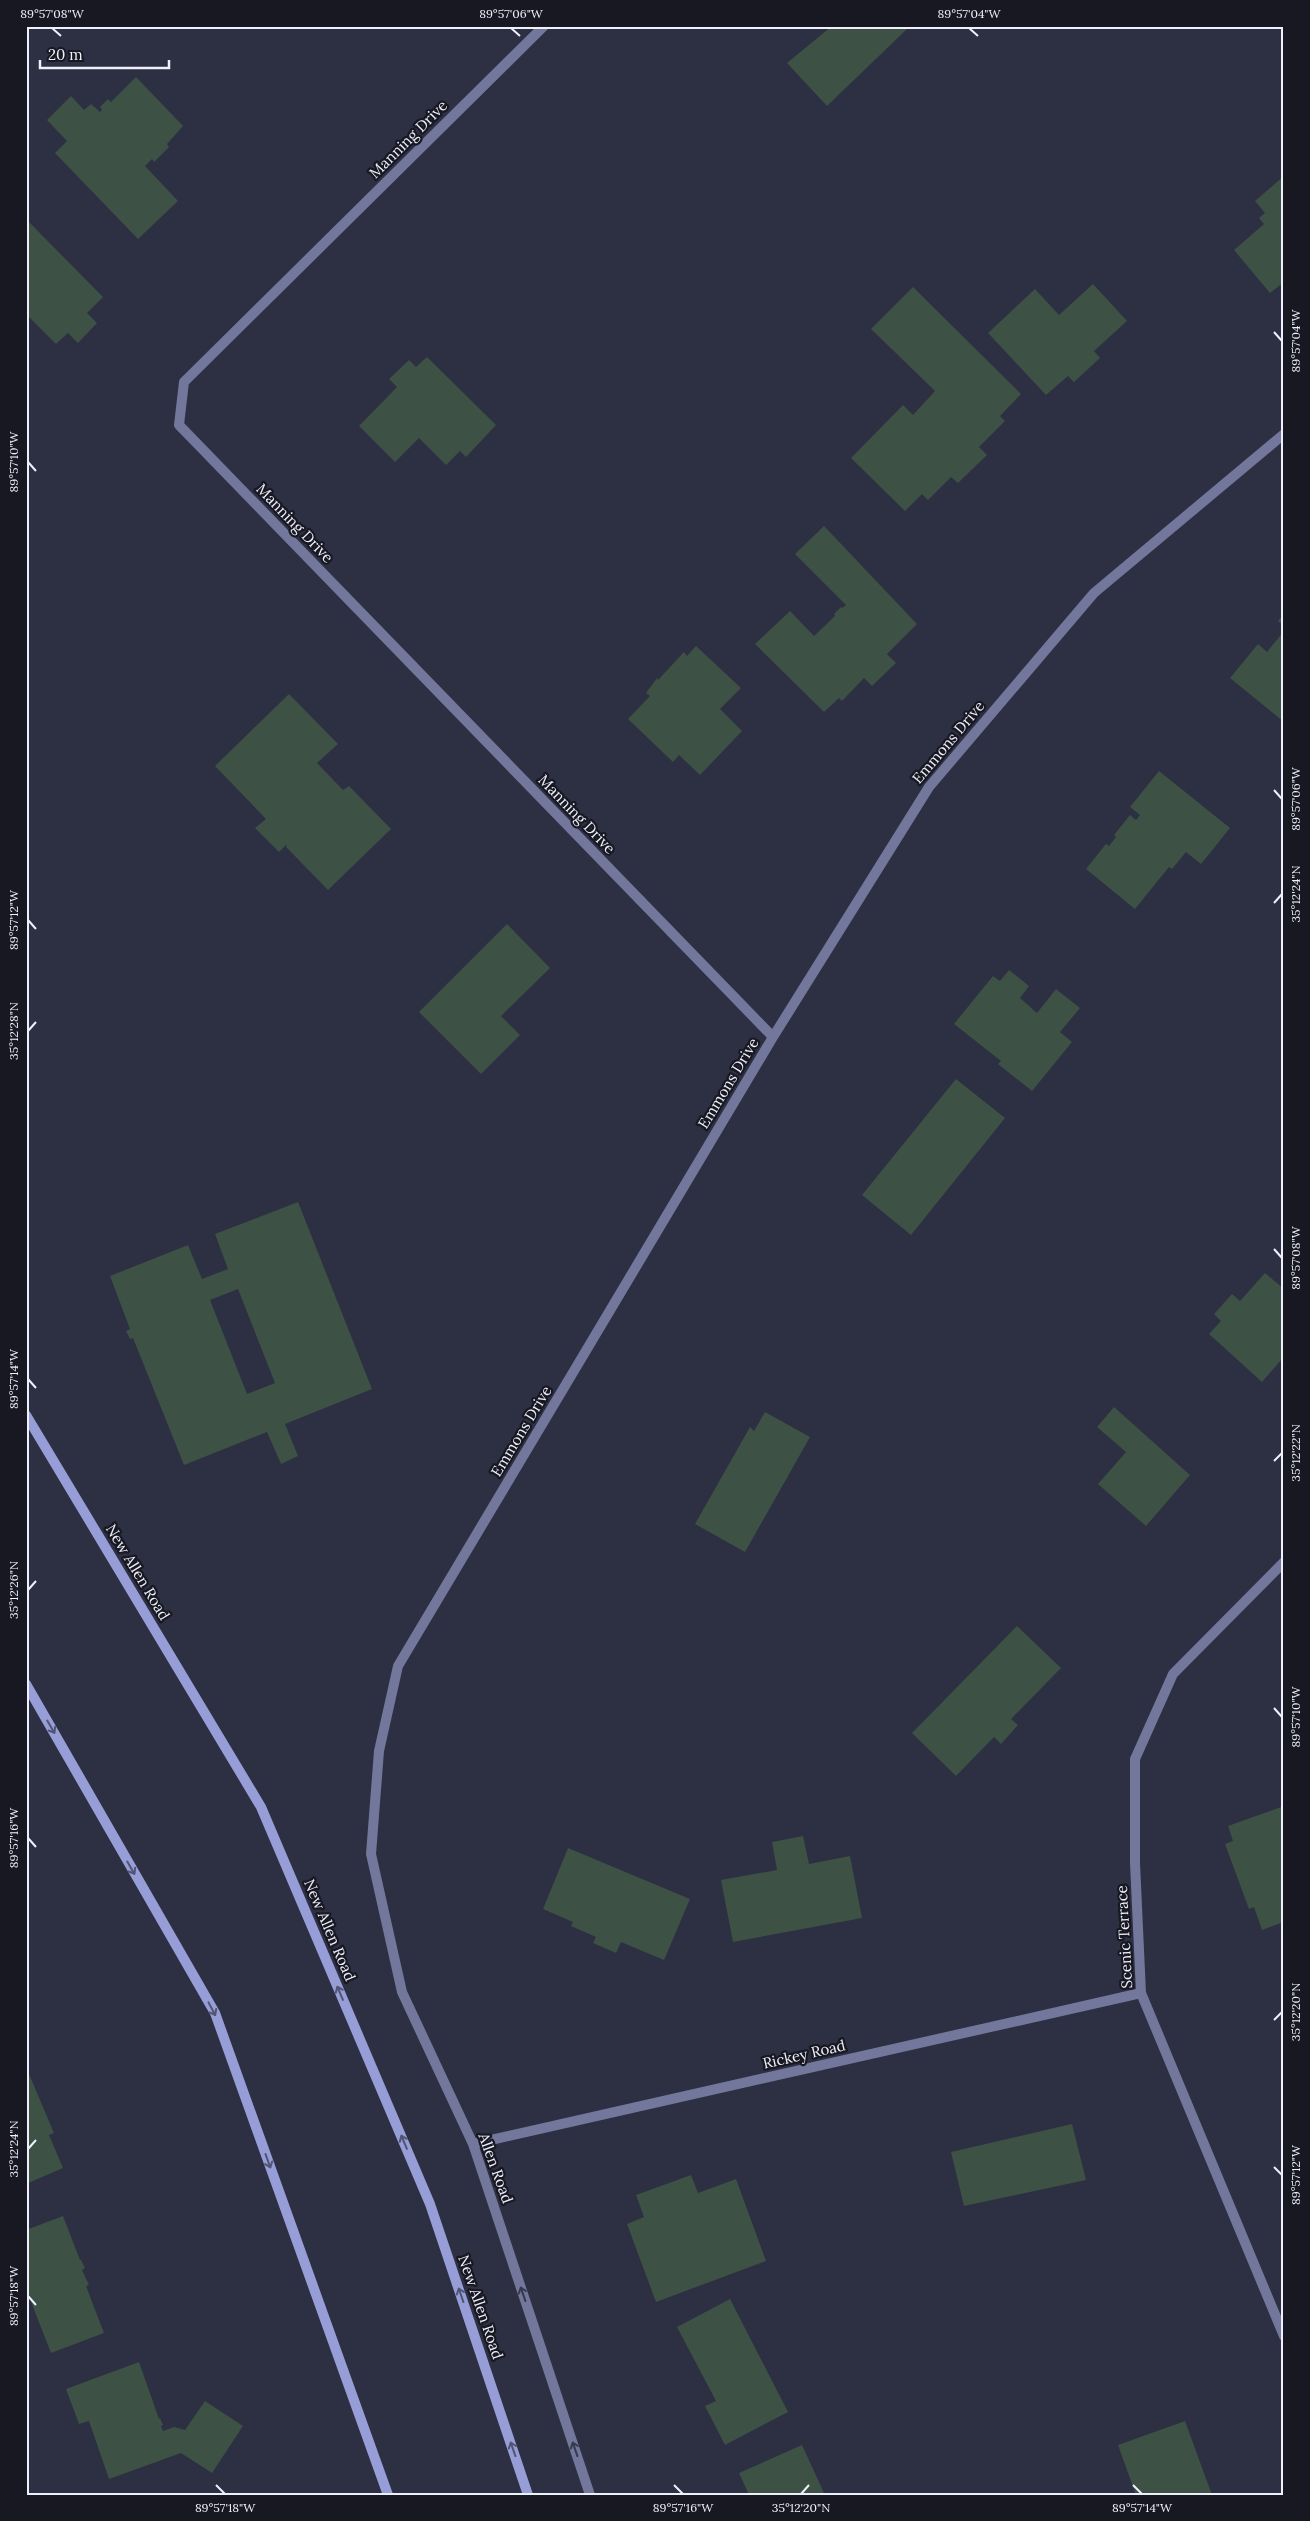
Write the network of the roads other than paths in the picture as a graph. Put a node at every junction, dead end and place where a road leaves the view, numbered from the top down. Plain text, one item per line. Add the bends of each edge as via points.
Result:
1 (544, 26) edge
2 (1284, 434) edge
3 (773, 1037) junction
4 (26, 1414) edge
5 (1284, 1562) edge
6 (26, 1684) edge
7 (371, 1854) joint
8 (1141, 1993) junction
9 (473, 2144) junction
10 (1284, 2336) edge
11 (388, 2495) edge
12 (528, 2495) edge
13 (590, 2495) edge

1 - 3 street, Manning Drive via 184,382 179,425
2 - 3 street, Emmons Drive via 1094,592 929,787
3 - 7 street, Emmons Drive via 398,1666 379,1752
12 -> 4 main road, New Allen Road via 430,2204 261,1807
5 - 8 street, Scenic Terrace via 1173,1674 1135,1759 1135,1863
6 -> 11 main road via 215,2013
7 - 9 street, Allen Road via 402,1992
8 - 9 street, Rickey Road
8 - 10 street, Scenic Terrace
13 -> 9 street, Allen Road

